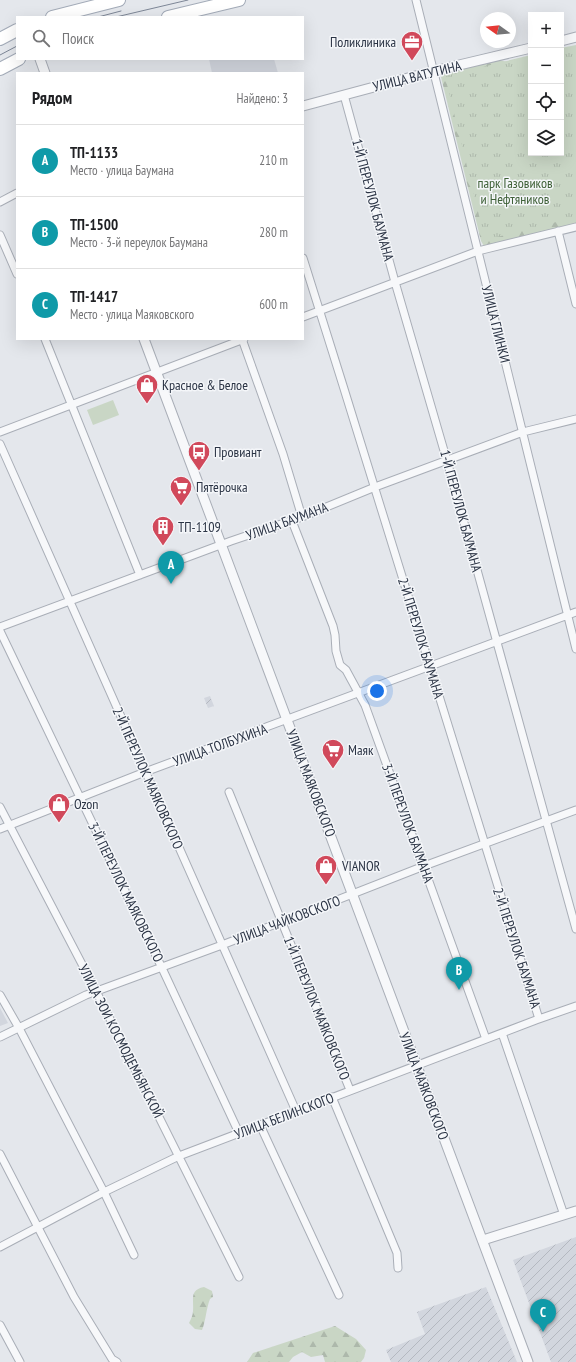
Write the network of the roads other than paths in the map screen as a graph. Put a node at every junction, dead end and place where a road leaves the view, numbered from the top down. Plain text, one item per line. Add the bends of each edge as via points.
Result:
1 (119, 0) edge
2 (239, 0) edge
3 (416, 0) edge
4 (56, 16) edge
5 (172, 16) edge
6 (16, 31) edge
7 (576, 37) edge
8 (0, 39) edge
9 (564, 40) edge
10 (528, 49) edge
11 (17, 60) edge
12 (40, 60) edge
13 (0, 69) edge
14 (434, 71) junction
15 (45, 72) edge
16 (344, 95) junction
17 (304, 106) edge
18 (16, 194) edge
19 (0, 202) edge
20 (576, 227) edge
21 (558, 231) junction
22 (0, 235) edge
23 (478, 251) junction
24 (304, 261) edge
25 (16, 272) edge
26 (395, 282) junction
27 (576, 304) edge
28 (320, 310) junction
29 (304, 317) edge
30 (45, 340) edge
31 (144, 340) edge
32 (240, 340) edge
33 (243, 340) edge
34 (156, 373) junction
35 (72, 404) junction
36 (576, 419) edge
37 (0, 432) edge
38 (523, 432) junction
39 (0, 444) edge
40 (448, 461) junction
41 (376, 487) junction
42 (302, 517) junction
43 (292, 521) junction
44 (221, 545) junction
45 (140, 575) junction
46 (70, 601) junction
47 (576, 612) edge
48 (568, 614) junction
49 (0, 627) edge
50 (0, 631) edge
51 (497, 641) junction
52 (576, 649) edge
53 (429, 666) junction
54 (359, 693) junction
55 (287, 720) junction
56 (145, 772) junction
57 (229, 792) dead end
58 (80, 797) junction
59 (0, 806) edge
60 (576, 810) edge
61 (546, 821) junction
62 (9, 825) junction
63 (0, 829) edge
64 (484, 844) junction
65 (424, 866) junction
66 (353, 894) junction
67 (283, 921) junction
68 (576, 929) edge
69 (222, 945) junction
70 (162, 968) junction
71 (96, 992) junction
72 (0, 995) edge
73 (576, 1007) edge
74 (539, 1019) junction
75 (19, 1028) junction
76 (502, 1033) junction
77 (0, 1037) edge
78 (486, 1039) junction
79 (416, 1066) junction
80 (350, 1090) junction
81 (332, 1097) junction
82 (296, 1111) junction
83 (260, 1125) junction
84 (238, 1133) junction
85 (0, 1154) edge
86 (179, 1156) junction
87 (104, 1192) junction
88 (576, 1211) edge
89 (564, 1215) junction
90 (37, 1226) junction
91 (483, 1240) junction
92 (0, 1247) edge
93 (134, 1255) dead end
94 (398, 1268) dead end
95 (240, 1277) dead end
96 (339, 1295) dead end
97 (0, 1325) edge
98 (20, 1362) edge
99 (117, 1362) edge
100 (528, 1362) edge

1 - 4 main road
2 - 5 main road
3 - 14 street, УЛИЦА ГЛИНКИ
6 - 8 main road
7 - 9 street
10 - 14 street, УЛИЦА ВАТУТИНА
11 - 13 main road
12 - 15 street
14 - 16 street, УЛИЦА ВАТУТИНА
14 - 23 street, УЛИЦА ГЛИНКИ
16 - 17 street, УЛИЦА ВАТУТИНА
16 - 26 street, 1-Й ПЕРЕУЛОК БАУМАНА
18 - 19 street
20 - 21 street
21 - 23 street
21 - 27 street
22 - 25 street
23 - 26 street
23 - 38 street, УЛИЦА ГЛИНКИ
24 - 28 street, 2-Й ПЕРЕУЛОК БАУМАНА
26 - 28 street
26 - 40 street, 1-Й ПЕРЕУЛОК БАУМАНА
28 - 29 street
28 - 41 street, 2-Й ПЕРЕУЛОК БАУМАНА
30 - 35 street
31 - 34 street, УЛИЦА МАЯКОВСКОГО
32 - 34 street
33 - 42 street
34 - 35 street
34 - 44 street, УЛИЦА МАЯКОВСКОГО
35 - 37 street
35 - 45 street
36 - 38 street, УЛИЦА БАУМАНА
38 - 40 street, УЛИЦА БАУМАНА
38 - 48 street, УЛИЦА ГЛИНКИ
39 - 46 street, 2-Й ПЕРЕУЛОК МАЯКОВСКОГО
40 - 41 street, УЛИЦА БАУМАНА
40 - 51 street, 1-Й ПЕРЕУЛОК БАУМАНА
41 - 42 street, УЛИЦА БАУМАНА
41 - 53 street, 2-Й ПЕРЕУЛОК БАУМАНА
42 - 43 street, УЛИЦА БАУМАНА
43 - 44 street, УЛИЦА БАУМАНА
43 - 54 street, 3-Й ПЕРЕУЛОК БАУМАНА via 333,626 340,665 346,670
44 - 45 street, УЛИЦА БАУМАНА
44 - 55 street, УЛИЦА МАЯКОВСКОГО
45 - 46 street, УЛИЦА БАУМАНА
46 - 49 street, УЛИЦА БАУМАНА
46 - 56 street, 2-Й ПЕРЕУЛОК МАЯКОВСКОГО
47 - 48 street, УЛИЦА ТОЛБУХИНА
48 - 51 street, УЛИЦА ТОЛБУХИНА
48 - 52 street, УЛИЦА ГЛИНКИ
50 - 58 street, 3-Й ПЕРЕУЛОК МАЯКОВСКОГО
51 - 53 street, УЛИЦА ТОЛБУХИНА
51 - 61 street, 1-Й ПЕРЕУЛОК БАУМАНА
53 - 54 street, УЛИЦА ТОЛБУХИНА
53 - 64 street, 2-Й ПЕРЕУЛОК БАУМАНА
54 - 55 street, УЛИЦА ТОЛБУХИНА
54 - 65 street, 3-Й ПЕРЕУЛОК БАУМАНА
55 - 56 street, УЛИЦА ТОЛБУХИНА
55 - 66 street, УЛИЦА МАЯКОВСКОГО
56 - 58 street, УЛИЦА ТОЛБУХИНА
56 - 69 street, 2-Й ПЕРЕУЛОК МАЯКОВСКОГО
57 - 67 street, 1-Й ПЕРЕУЛОК МАЯКОВСКОГО
58 - 62 street, УЛИЦА ТОЛБУХИНА
58 - 70 street, 3-Й ПЕРЕУЛОК МАЯКОВСКОГО
59 - 62 street, УЛИЦА ЗОИ КОСМОДЕМЬЯНСКОЙ
60 - 61 street, УЛИЦА ЧАЙКОВСКОГО
61 - 64 street, УЛИЦА ЧАЙКОВСКОГО
61 - 68 street, 1-Й ПЕРЕУЛОК БАУМАНА
62 - 63 street, УЛИЦА ТОЛБУХИНА
62 - 71 street, УЛИЦА ЗОИ КОСМОДЕМЬЯНСКОЙ
64 - 65 street, УЛИЦА ЧАЙКОВСКОГО
64 - 74 street, 2-Й ПЕРЕУЛОК БАУМАНА
65 - 66 street, УЛИЦА ЧАЙКОВСКОГО
65 - 78 street, 3-Й ПЕРЕУЛОК БАУМАНА
66 - 67 street, УЛИЦА ЧАЙКОВСКОГО
66 - 79 street, УЛИЦА МАЯКОВСКОГО
67 - 69 street, УЛИЦА ЧАЙКОВСКОГО
67 - 80 street, 1-Й ПЕРЕУЛОК МАЯКОВСКОГО
69 - 70 street, УЛИЦА ЧАЙКОВСКОГО
69 - 82 street, 2-Й ПЕРЕУЛОК МАЯКОВСКОГО
70 - 71 street, УЛИЦА ЧАЙКОВСКОГО
70 - 84 street, 3-Й ПЕРЕУЛОК МАЯКОВСКОГО
71 - 75 street, УЛИЦА ЧАЙКОВСКОГО
71 - 86 street, УЛИЦА ЗОИ КОСМОДЕМЬЯНСКОЙ
72 - 75 street
73 - 74 street, УЛИЦА БЕЛИНСКОГО
74 - 76 street, УЛИЦА БЕЛИНСКОГО
75 - 77 street, УЛИЦА ЧАЙКОВСКОГО
75 - 87 street
76 - 78 street, УЛИЦА БЕЛИНСКОГО
76 - 89 street
78 - 79 street, УЛИЦА БЕЛИНСКОГО
79 - 80 street, УЛИЦА БЕЛИНСКОГО
79 - 91 street, УЛИЦА МАЯКОВСКОГО
80 - 81 street, УЛИЦА БЕЛИНСКОГО
81 - 82 street, УЛИЦА БЕЛИНСКОГО
81 - 94 street, 1-Й ПЕРЕУЛОК МАЯКОВСКОГО via 397,1253
82 - 83 street, УЛИЦА БЕЛИНСКОГО
83 - 84 street, УЛИЦА БЕЛИНСКОГО
83 - 96 street
84 - 86 street, УЛИЦА БЕЛИНСКОГО
85 - 90 street
86 - 87 street, УЛИЦА БЕЛИНСКОГО
86 - 95 street, УЛИЦА ЗОИ КОСМОДЕМЬЯНСКОЙ
87 - 90 street, УЛИЦА БЕЛИНСКОГО
87 - 93 street
88 - 89 street
89 - 91 street
90 - 92 street, УЛИЦА БЕЛИНСКОГО
90 - 99 street via 74,1297 112,1359
91 - 100 street, УЛИЦА МАЯКОВСКОГО
97 - 98 street

